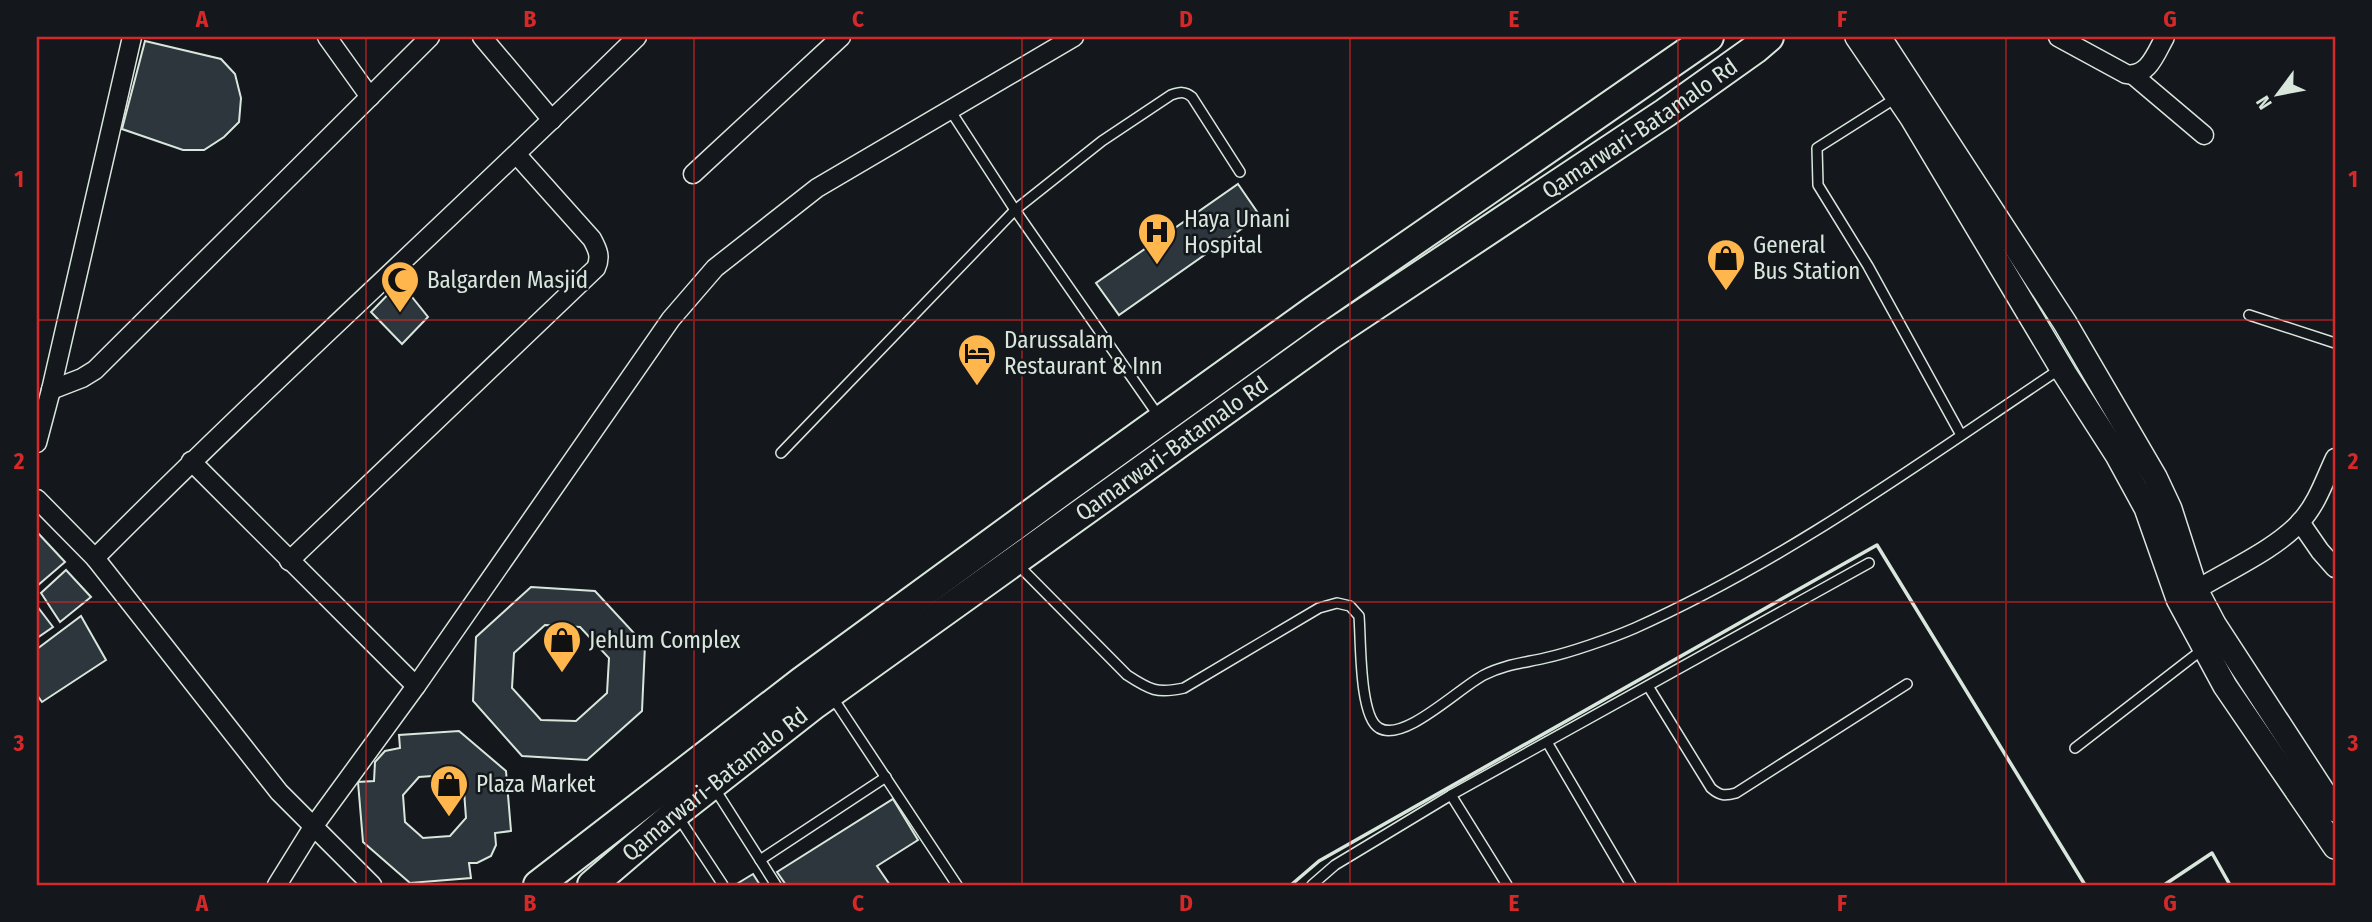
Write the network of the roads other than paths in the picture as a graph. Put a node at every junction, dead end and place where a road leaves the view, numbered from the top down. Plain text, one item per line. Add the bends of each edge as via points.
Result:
1 (132, 37) edge
2 (327, 37) edge
3 (430, 37) edge
4 (482, 37) edge
5 (637, 37) edge
6 (841, 37) edge
7 (1074, 37) edge
8 (1709, 37) edge
9 (1769, 37) edge
10 (1857, 37) edge
11 (1879, 37) edge
12 (2058, 37) edge
13 (2165, 37) edge
14 (2133, 75) junction
15 (370, 97) junction
16 (1898, 97) junction
17 (950, 110) junction
18 (552, 120) junction
19 (2204, 135) dead end
20 (517, 155) junction
21 (1240, 172) dead end
22 (693, 174) dead end
23 (1015, 209) junction
24 (2249, 315) dead end
25 (2335, 343) edge
26 (2061, 368) junction
27 (51, 390) junction
28 (1161, 420) junction
29 (1961, 435) junction
30 (37, 443) edge
31 (781, 453) dead end
32 (2335, 458) edge
33 (191, 461) junction
34 (37, 499) edge
35 (2301, 522) junction
36 (94, 558) junction
37 (289, 561) junction
38 (1015, 561) junction
39 (1870, 563) dead end
40 (2335, 568) edge
41 (2196, 590) junction
42 (2205, 648) junction
43 (1907, 684) dead end
44 (416, 686) junction
45 (1648, 686) junction
46 (830, 693) junction
47 (1547, 742) junction
48 (2075, 748) dead end
49 (886, 777) junction
50 (712, 785) junction
51 (1451, 795) junction
52 (2335, 810) edge
53 (676, 813) junction
54 (313, 827) junction
55 (2335, 847) edge
56 (760, 860) junction
57 (277, 885) edge
58 (372, 885) edge
59 (537, 885) edge
60 (592, 885) edge
61 (723, 885) edge
62 (776, 885) edge
63 (957, 885) edge
64 (1312, 885) edge
65 (1507, 885) edge
66 (1631, 885) edge

1 - 27 street
2 - 15 street
3 - 15 street
4 - 18 street
5 - 18 street
6 - 22 street
7 - 17 street
8 - 28 main road, Qamarwari-Batamalo Rd
9 - 38 main road, Qamarwari-Batamalo Rd via 1665,113 1329,336
10 - 16 street
11 - 41 street via 2065,323 2155,477
12 - 14 street
13 - 14 street via 2148,66
14 - 19 street
15 - 27 street via 95,370
16 - 26 street
16 - 29 lane via 1817,148 1818,186 1868,266
17 - 23 lane
17 - 44 street via 817,188 715,268 671,319
18 - 20 street
20 - 33 street
20 - 37 street via 592,239 600,260 596,268
21 - 23 lane via 1192,97 1180,92 1102,141
23 - 28 lane
23 - 31 lane
24 - 25 lane
26 - 29 lane
26 - 42 street via 2146,508 2178,599
27 - 30 street
28 - 59 main road, Qamarwari-Batamalo Rd via 801,682
29 - 38 lane via 1760,566 1633,629 1483,675 1410,726 1394,732 1372,722 1366,706 1359,616 1350,606 1337,603 1319,608 1184,688 1163,693 1127,675
32 - 35 street
33 - 36 street
33 - 37 street
34 - 36 street
35 - 40 street
35 - 41 street
36 - 54 street via 264,773
37 - 44 street
38 - 46 main road, Qamarwari-Batamalo Rd
39 - 45 lane
41 - 52 street
42 - 48 lane
42 - 55 street via 2225,686
43 - 45 lane via 1727,796 1711,788
44 - 54 street
45 - 47 lane
46 - 49 lane
46 - 50 main road, Qamarwari-Batamalo Rd
47 - 51 lane
47 - 66 lane
49 - 56 lane
49 - 63 lane
50 - 53 main road, Qamarwari-Batamalo Rd
50 - 56 lane
51 - 64 lane via 1335,865
51 - 65 lane
53 - 60 main road, Qamarwari-Batamalo Rd
53 - 61 lane
54 - 57 street
54 - 58 street
56 - 62 lane

